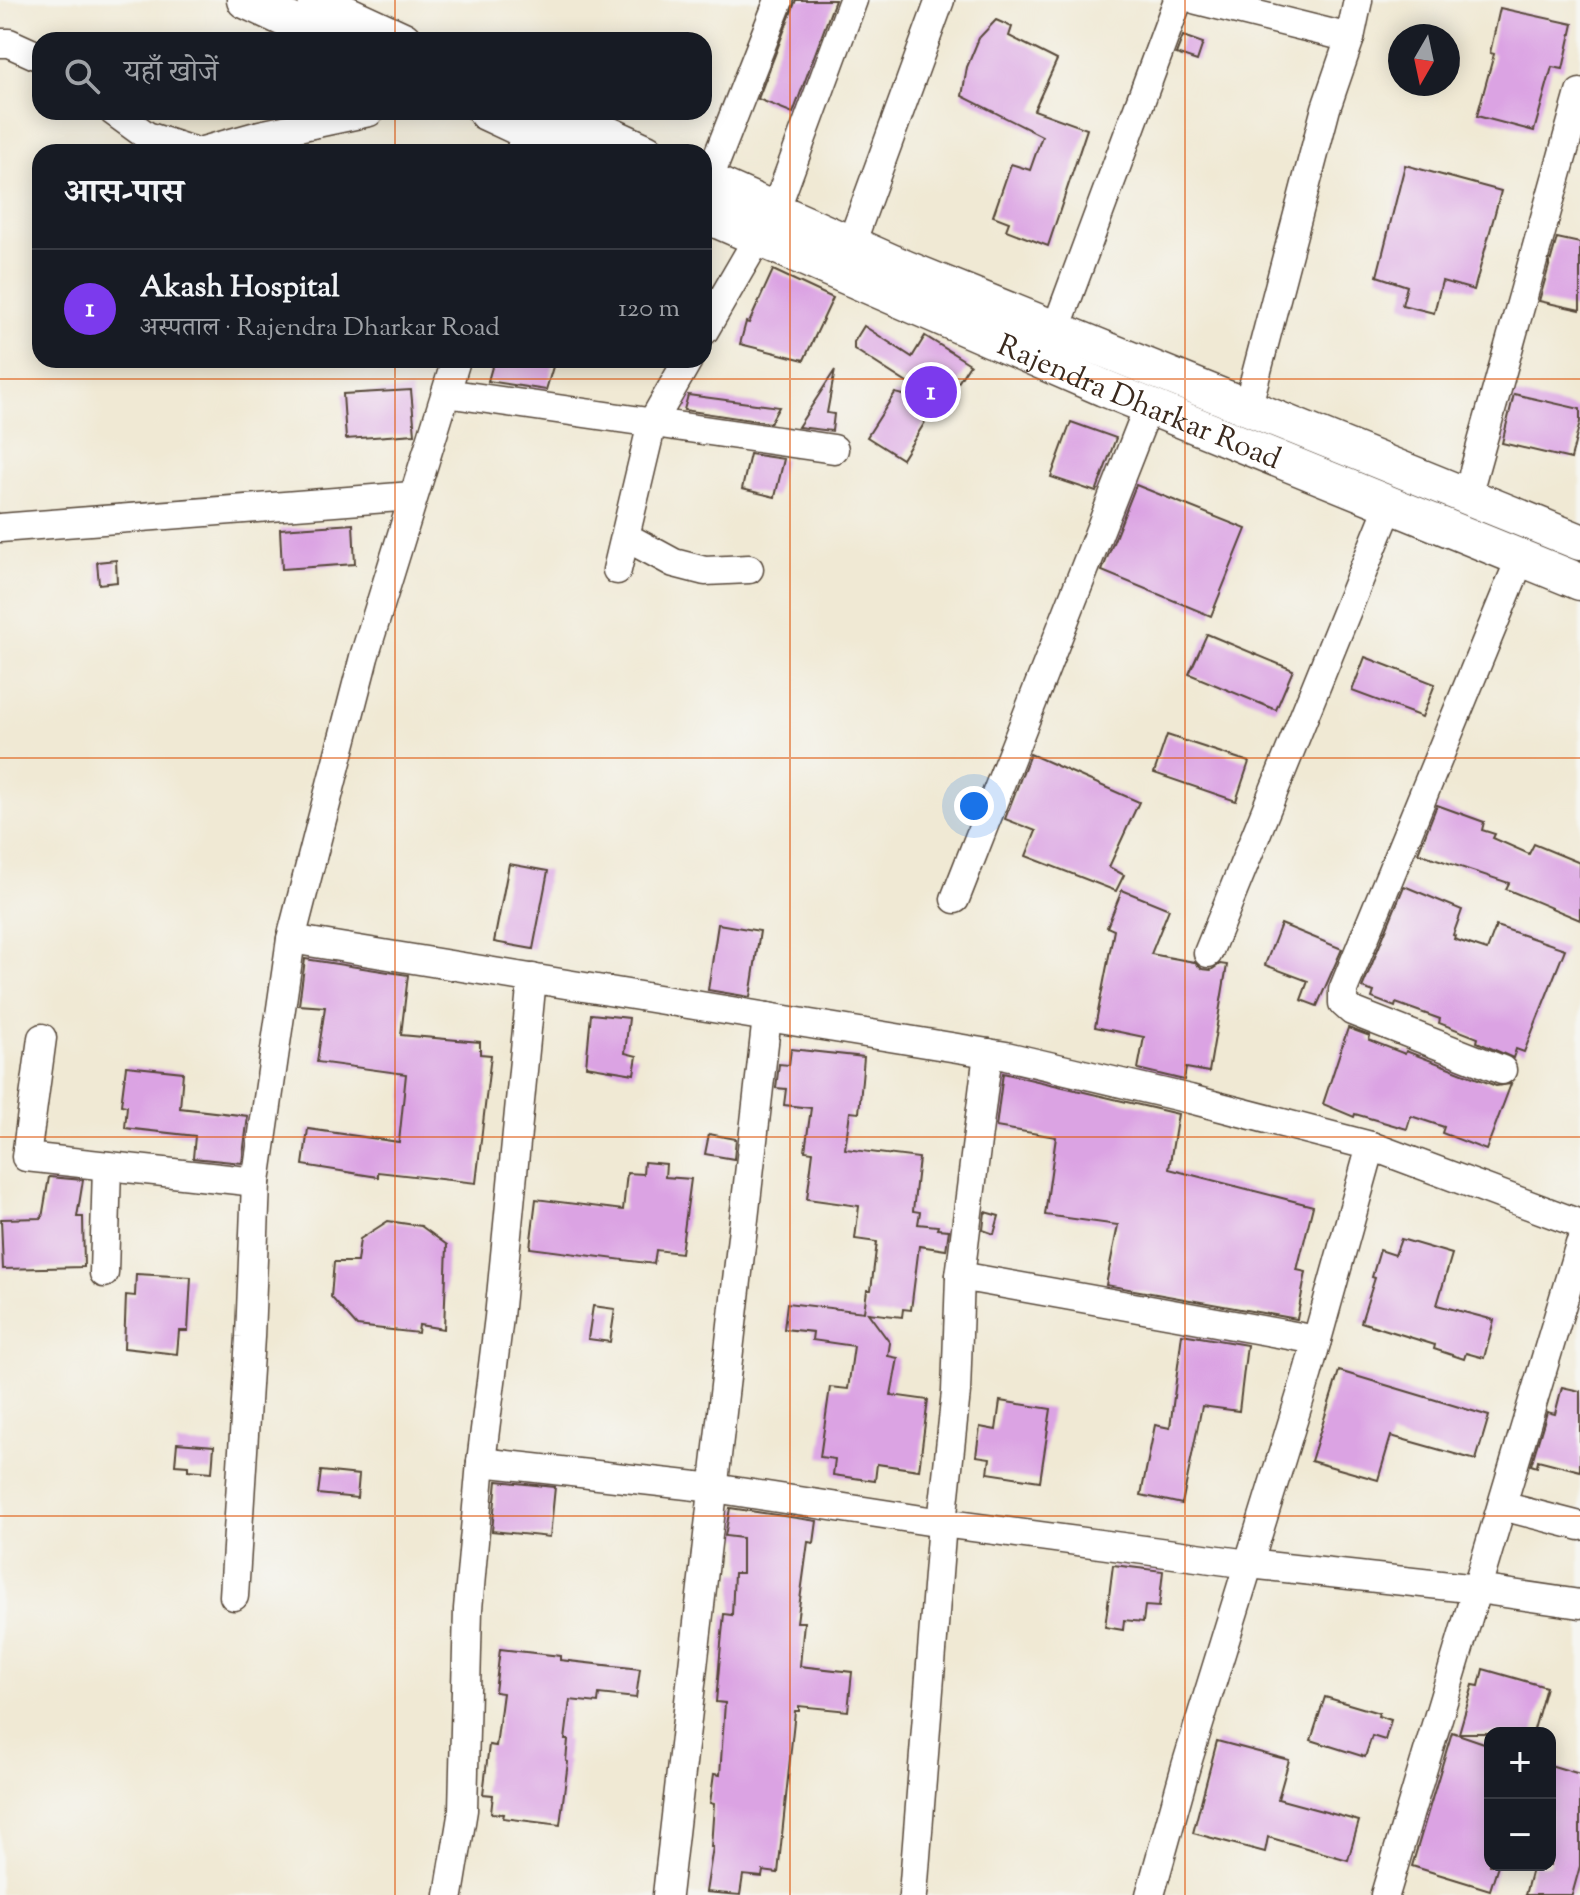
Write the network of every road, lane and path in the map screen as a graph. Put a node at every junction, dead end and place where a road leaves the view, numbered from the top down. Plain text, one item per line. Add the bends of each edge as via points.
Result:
1 (245, 0) edge
2 (316, 0) edge
3 (779, 0) edge
4 (853, 0) edge
5 (940, 0) edge
6 (1178, 0) edge
7 (1197, 0) edge
8 (1358, 0) edge
9 (314, 32) edge
10 (386, 32) edge
11 (1350, 38) junction
12 (0, 43) edge
13 (32, 53) edge
14 (1580, 93) edge
15 (125, 120) edge
16 (331, 120) edge
17 (503, 120) edge
18 (576, 120) edge
19 (528, 132) edge
20 (172, 144) edge
21 (227, 144) edge
22 (554, 144) edge
23 (629, 144) edge
24 (712, 173) edge
25 (712, 195) edge
26 (766, 224) junction
27 (851, 244) junction
28 (898, 282) junction
29 (712, 317) edge
30 (1056, 329) junction
31 (454, 368) edge
32 (683, 368) edge
33 (446, 393) junction
34 (1149, 405) junction
35 (1247, 409) junction
36 (652, 423) junction
37 (834, 449) dead end
38 (412, 496) junction
39 (1467, 496) junction
40 (1390, 504) junction
41 (0, 528) edge
42 (626, 537) junction
43 (1580, 542) edge
44 (1521, 557) junction
45 (749, 569) dead end
46 (617, 570) dead end
47 (1580, 582) edge
48 (955, 899) dead end
49 (291, 939) junction
50 (1208, 953) dead end
51 (532, 978) junction
52 (767, 1017) junction
53 (42, 1038) dead end
54 (988, 1053) junction
55 (1502, 1070) dead end
56 (1371, 1146) junction
57 (107, 1166) junction
58 (256, 1182) junction
59 (1580, 1224) edge
60 (1580, 1244) edge
61 (104, 1273) dead end
62 (960, 1276) junction
63 (1317, 1340) junction
64 (481, 1462) junction
65 (714, 1488) junction
66 (1502, 1506) junction
67 (942, 1523) junction
68 (1580, 1526) edge
69 (1249, 1564) junction
70 (1477, 1589) junction
71 (234, 1596) dead end
72 (1580, 1604) edge
73 (449, 1895) edge
74 (667, 1895) edge
75 (913, 1895) edge
76 (1150, 1895) edge
77 (1385, 1895) edge

1 - 9 main road
2 - 10 main road
3 - 24 street
4 - 26 street
5 - 27 street
6 - 30 street
7 - 11 street
8 - 11 street
11 - 35 street via 1326,108
12 - 13 street
14 - 39 street
15 - 20 street via 147,136
16 - 21 street
17 - 19 main road
18 - 23 main road
19 - 22 main road
25 - 26 main road, Rajendra Dharkar Road
26 - 27 main road, Rajendra Dharkar Road
26 - 28 main road, Rajendra Dharkar Road
26 - 29 street
27 - 28 main road, Rajendra Dharkar Road
28 - 30 main road, Rajendra Dharkar Road
28 - 34 main road, Rajendra Dharkar Road
30 - 35 main road, Rajendra Dharkar Road
31 - 33 street
32 - 36 street
33 - 36 street
33 - 38 street
34 - 40 main road, Rajendra Dharkar Road
34 - 48 street
35 - 39 main road, Rajendra Dharkar Road
36 - 37 street
36 - 42 street
38 - 41 street
38 - 49 street
39 - 43 main road, Rajendra Dharkar Road
40 - 44 main road, Rajendra Dharkar Road
40 - 50 street
42 - 45 street via 689,567
42 - 46 street
44 - 47 main road, Rajendra Dharkar Road
44 - 55 street via 1343,990 1343,1003 1352,1011
49 - 51 street
49 - 58 street
51 - 52 street
51 - 64 street
52 - 54 street
52 - 65 street
53 - 57 street via 26,1157
54 - 56 street
54 - 62 street
56 - 59 street
56 - 63 street
57 - 58 street
57 - 61 street
58 - 71 street
60 - 66 street
62 - 63 street
62 - 67 street via 956,1392
63 - 69 street
64 - 65 street
64 - 73 street via 468,1609 463,1810
65 - 67 street
65 - 74 street
66 - 68 street
66 - 70 street
67 - 69 street
67 - 75 street
69 - 70 street
69 - 76 street
70 - 72 street
70 - 77 street

